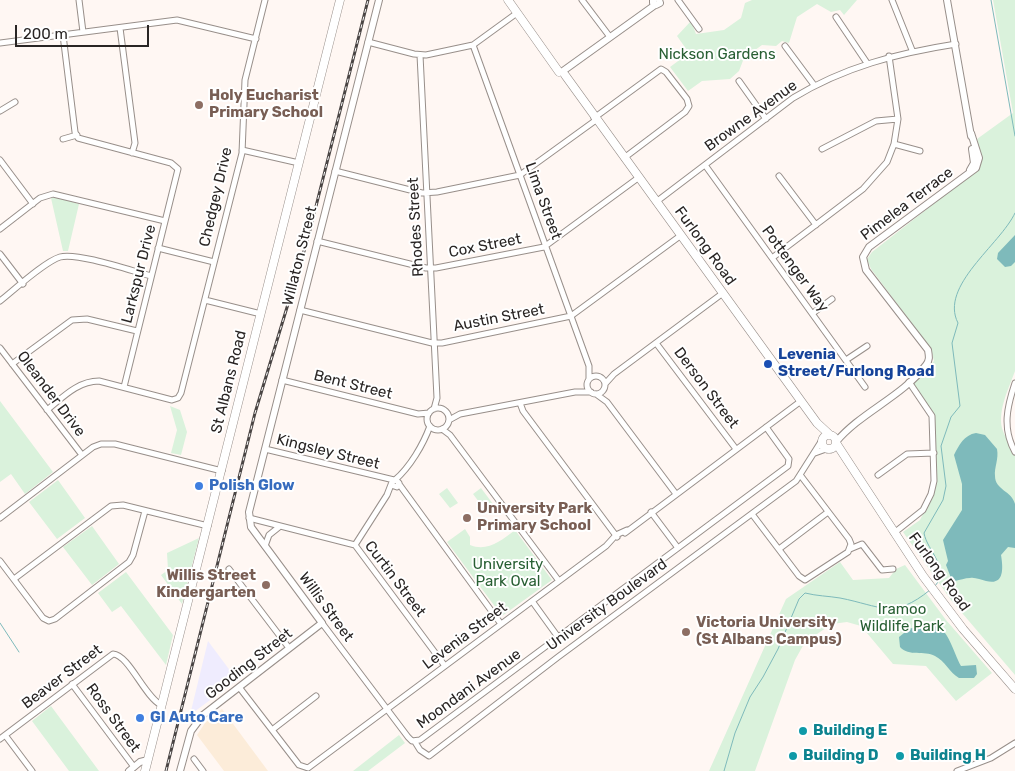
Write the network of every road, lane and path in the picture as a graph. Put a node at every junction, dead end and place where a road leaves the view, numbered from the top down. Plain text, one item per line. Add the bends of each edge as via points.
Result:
1 (78, 0) edge
2 (265, 0) edge
3 (338, 0) edge
4 (379, 0) edge
5 (508, 0) edge
6 (582, 0) edge
7 (678, 0) edge
8 (892, 0) edge
9 (947, 0) edge
10 (656, 1) edge
11 (517, 13) junction
12 (836, 17) dead end
13 (120, 28) junction
14 (699, 29) dead end
15 (83, 32) junction
16 (63, 35) junction
17 (610, 37) junction
18 (256, 39) junction
19 (368, 42) junction
20 (0, 43) edge
21 (956, 44) junction
22 (473, 45) junction
23 (785, 46) dead end
24 (912, 50) junction
25 (420, 55) junction
26 (889, 56) junction
27 (867, 63) junction
28 (563, 73) junction
29 (739, 81) dead end
30 (814, 86) junction
31 (16, 102) dead end
32 (0, 111) edge
33 (595, 119) junction
34 (766, 119) junction
35 (898, 119) junction
36 (76, 135) junction
37 (62, 139) dead end
38 (894, 144) junction
39 (822, 149) dead end
40 (242, 150) junction
41 (920, 151) dead end
42 (132, 153) junction
43 (624, 158) junction
44 (0, 160) edge
45 (299, 164) junction
46 (705, 165) junction
47 (335, 172) junction
48 (520, 175) junction
49 (779, 176) dead end
50 (638, 178) junction
51 (428, 194) junction
52 (656, 202) junction
53 (33, 204) junction
54 (165, 221) junction
55 (816, 225) junction
56 (0, 229) edge
57 (680, 236) junction
58 (317, 241) junction
59 (546, 246) junction
60 (158, 248) junction
61 (0, 254) edge
62 (772, 258) junction
63 (214, 262) junction
64 (430, 269) junction
65 (151, 276) junction
66 (23, 284) junction
67 (723, 293) junction
68 (832, 299) dead end
69 (205, 300) junction
70 (0, 301) edge
71 (300, 310) junction
72 (261, 314) junction
73 (813, 314) junction
74 (571, 316) junction
75 (137, 332) junction
76 (656, 342) junction
77 (434, 343) junction
78 (867, 346) dead end
79 (0, 348) edge
80 (846, 360) junction
81 (12, 364) junction
82 (589, 366) junction
83 (614, 374) junction
84 (600, 377) junction
85 (282, 380) junction
86 (588, 381) junction
87 (909, 382) junction
88 (1015, 383) edge
89 (124, 387) junction
90 (605, 387) junction
91 (865, 387) dead end
92 (575, 392) junction
93 (593, 393) junction
94 (437, 398) junction
95 (801, 401) junction
96 (607, 402) junction
97 (520, 403) junction
98 (434, 408) junction
99 (442, 408) junction
100 (47, 410) junction
101 (448, 413) junction
102 (460, 414) junction
103 (428, 416) junction
104 (449, 420) junction
105 (766, 427) junction
106 (432, 428) junction
107 (445, 428) junction
108 (830, 439) junction
109 (265, 449) junction
110 (736, 449) junction
111 (828, 449) junction
112 (1015, 452) edge
113 (934, 453) junction
114 (82, 455) junction
115 (810, 457) junction
116 (849, 464) junction
117 (222, 471) junction
118 (878, 475) dead end
119 (800, 476) junction
120 (395, 484) junction
121 (676, 494) junction
122 (145, 511) junction
123 (651, 512) junction
124 (828, 512) junction
125 (752, 514) junction
126 (0, 518) edge
127 (248, 518) junction
128 (208, 526) junction
129 (279, 527) junction
130 (894, 533) junction
131 (616, 537) junction
132 (355, 545) junction
133 (265, 546) junction
134 (677, 547) junction
135 (779, 549) junction
136 (850, 549) junction
137 (0, 561) edge
138 (229, 569) dead end
139 (892, 569) dead end
140 (14, 579) junction
141 (559, 581) junction
142 (532, 601) junction
143 (322, 624) junction
144 (502, 624) junction
145 (557, 636) junction
146 (288, 648) junction
147 (444, 666) junction
148 (72, 684) junction
149 (239, 687) junction
150 (1015, 689) edge
151 (316, 696) dead end
152 (162, 705) junction
153 (386, 709) junction
154 (272, 730) junction
155 (6, 735) junction
156 (0, 739) edge
157 (415, 742) junction
158 (1015, 743) edge
159 (194, 759) dead end
160 (148, 760) junction
161 (973, 768) edge
162 (131, 769) edge
163 (32, 771) edge
164 (145, 771) edge
165 (180, 771) edge
166 (203, 771) edge
167 (957, 771) edge

1 - 15 street
2 - 18 street, Chedgey Drive
3 - 45 main road, St Albans Road
4 - 19 street, Willaton Street
5 - 11 main road, Furlong Road
6 - 17 street
7 - 14 street
8 - 24 street
9 - 21 street
10 - 17 street
11 - 22 street
11 - 28 main road, Furlong Road
12 - 27 street
13 - 15 street
13 - 18 street via 177,20
13 - 42 street via 135,143
15 - 16 street
16 - 20 street
16 - 36 street
17 - 28 street
18 - 40 street, Chedgey Drive via 245,80
19 - 25 street
19 - 47 street, Willaton Street
21 - 24 street, Browne Avenue
21 - 87 street, Pimelea Terrace via 976,163 972,172 869,247 863,257 866,270 928,350 927,364
22 - 25 street
22 - 48 street, Lima Street
23 - 30 street
24 - 26 street, Browne Avenue
25 - 51 street, Rhodes Street
26 - 27 street, Browne Avenue
26 - 35 street
27 - 30 street, Browne Avenue
28 - 33 main road, Furlong Road
29 - 34 street
30 - 34 street, Browne Avenue
31 - 32 street
33 - 43 main road, Furlong Road
33 - 43 street via 661,69 687,99 690,106 685,112
33 - 48 street
34 - 46 street, Browne Avenue
35 - 38 street
35 - 39 street via 876,121
36 - 37 street
36 - 42 street via 85,142
38 - 41 street
38 - 55 street via 887,162 873,180
40 - 45 street
40 - 63 street, Chedgey Drive
42 - 54 street, Larkspur Drive via 177,166
43 - 50 main road, Furlong Road
44 - 53 street
45 - 72 main road, St Albans Road
46 - 52 street, Browne Avenue
46 - 62 street, Pottenger Way
47 - 51 street
47 - 58 street, Willaton Street
48 - 51 street
48 - 59 street, Lima Street
49 - 55 street
50 - 52 main road, Furlong Road
50 - 59 street, Cox Street
51 - 64 street, Rhodes Street
52 - 57 main road, Furlong Road
53 - 54 street via 44,196 58,194
53 - 56 street
54 - 60 street, Larkspur Drive
55 - 62 street
57 - 67 main road, Furlong Road
57 - 74 street, Austin Street
58 - 64 street, Cox Street
58 - 71 street, Willaton Street
59 - 64 street, Cox Street
59 - 74 street, Lima Street
60 - 63 street
60 - 65 street, Larkspur Drive
61 - 66 street
62 - 73 street, Pottenger Way
63 - 69 street, Chedgey Drive
64 - 77 street, Rhodes Street
65 - 66 street via 66,256 54,260
65 - 75 street, Larkspur Drive
66 - 70 street
67 - 76 street
67 - 95 main road, Furlong Road
68 - 73 street
69 - 72 street
69 - 89 street, Chedgey Drive via 178,398 172,400
71 - 77 street, Austin Street
71 - 85 street, Willaton Street
72 - 117 main road, St Albans Road
73 - 80 street, Pottenger Way
74 - 77 street, Austin Street
74 - 82 street, Lima Street
75 - 81 street via 87,319 72,320
75 - 89 street, Larkspur Drive
76 - 83 street
76 - 110 street, Derson Street
77 - 94 street, Rhodes Street
78 - 80 street
79 - 81 street, Oleander Drive
80 - 91 street, Pottenger Way
81 - 100 street, Oleander Drive
82 - 84 street, Lima Street
82 - 86 street, Lima Street
83 - 84 street
83 - 90 street
84 - 86 street
84 - 90 street, Lima Street
85 - 103 street, Bent Street
85 - 109 street, Willaton Street
86 - 92 street
86 - 93 street
87 - 108 street, Pimelea Terrace
87 - 113 street via 932,416
88 - 112 street via 1006,420
89 - 100 street via 99,381 82,383
90 - 93 street
90 - 96 street
92 - 93 street
92 - 97 street
93 - 96 street
94 - 98 street, Rhodes Street
94 - 99 street, Rhodes Street
95 - 105 street, Levenia Street
95 - 108 main road, Furlong Road
96 - 121 street
97 - 102 street
97 - 131 street
98 - 99 street
98 - 103 street
99 - 101 street
100 - 114 street, Oleander Drive
101 - 102 street
101 - 104 street
102 - 104 street
103 - 106 street
104 - 107 street
105 - 110 street, Levenia Street
105 - 134 street, Moondani Avenue via 789,459 788,466
106 - 107 street
106 - 120 street
107 - 141 street
108 - 111 main road
108 - 111 main road via 823,446
108 - 115 street, University Boulevard
108 - 116 main road, Furlong Road
109 - 120 street, Kingsley Street
109 - 127 street, Willaton Street
110 - 121 street, Levenia Street
111 - 115 street
111 - 116 main road, Furlong Road
113 - 118 street via 908,454
113 - 130 street via 932,494 919,514
114 - 117 street via 97,445 115,444
114 - 126 street
115 - 119 street, University Boulevard
116 - 130 main road, Furlong Road
117 - 128 main road, St Albans Road
119 - 124 street
119 - 125 street, University Boulevard
120 - 132 street
120 - 144 street, Kingsley Street
121 - 123 street, Levenia Street
122 - 128 street
122 - 140 street via 120,505 107,508
122 - 140 street via 129,562 55,620 43,618
123 - 131 street, Levenia Street
123 - 134 street
124 - 135 street
124 - 136 street via 848,539
125 - 135 street
125 - 157 street, University Boulevard via 429,756
127 - 129 street, Curtin Street
127 - 133 street, Willis Street
128 - 152 main road, St Albans Road
129 - 132 street, Curtin Street
129 - 133 street via 269,535
130 - 150 main road, Furlong Road via 943,602
131 - 141 street, Levenia Street
132 - 147 street, Curtin Street
133 - 143 street, Willis Street
134 - 145 street, Moondani Avenue
135 - 136 street via 805,580
136 - 139 street via 862,544 882,570
137 - 140 street
138 - 146 street
141 - 142 street, Levenia Street
142 - 144 street, Levenia Street
142 - 145 street
143 - 146 street, Gooding Street
143 - 153 street, Willis Street
144 - 147 street, Levenia Street
145 - 157 street, Moondani Avenue via 548,646
146 - 149 street, Gooding Street
147 - 153 street, Levenia Street
148 - 152 street, Beaver Street via 115,654 122,657 152,699
148 - 155 street, Beaver Street
148 - 162 street, Ross Street
149 - 154 street
149 - 165 street, Gooding Street via 193,726
151 - 154 street
152 - 160 main road, St Albans Road
153 - 154 street, Levenia Street via 308,768 299,765
153 - 157 street, Moondani Avenue via 408,738
155 - 156 street, Beaver Street
155 - 163 street
158 - 161 street
159 - 166 street
160 - 162 street
160 - 164 main road, St Albans Road
161 - 167 street

